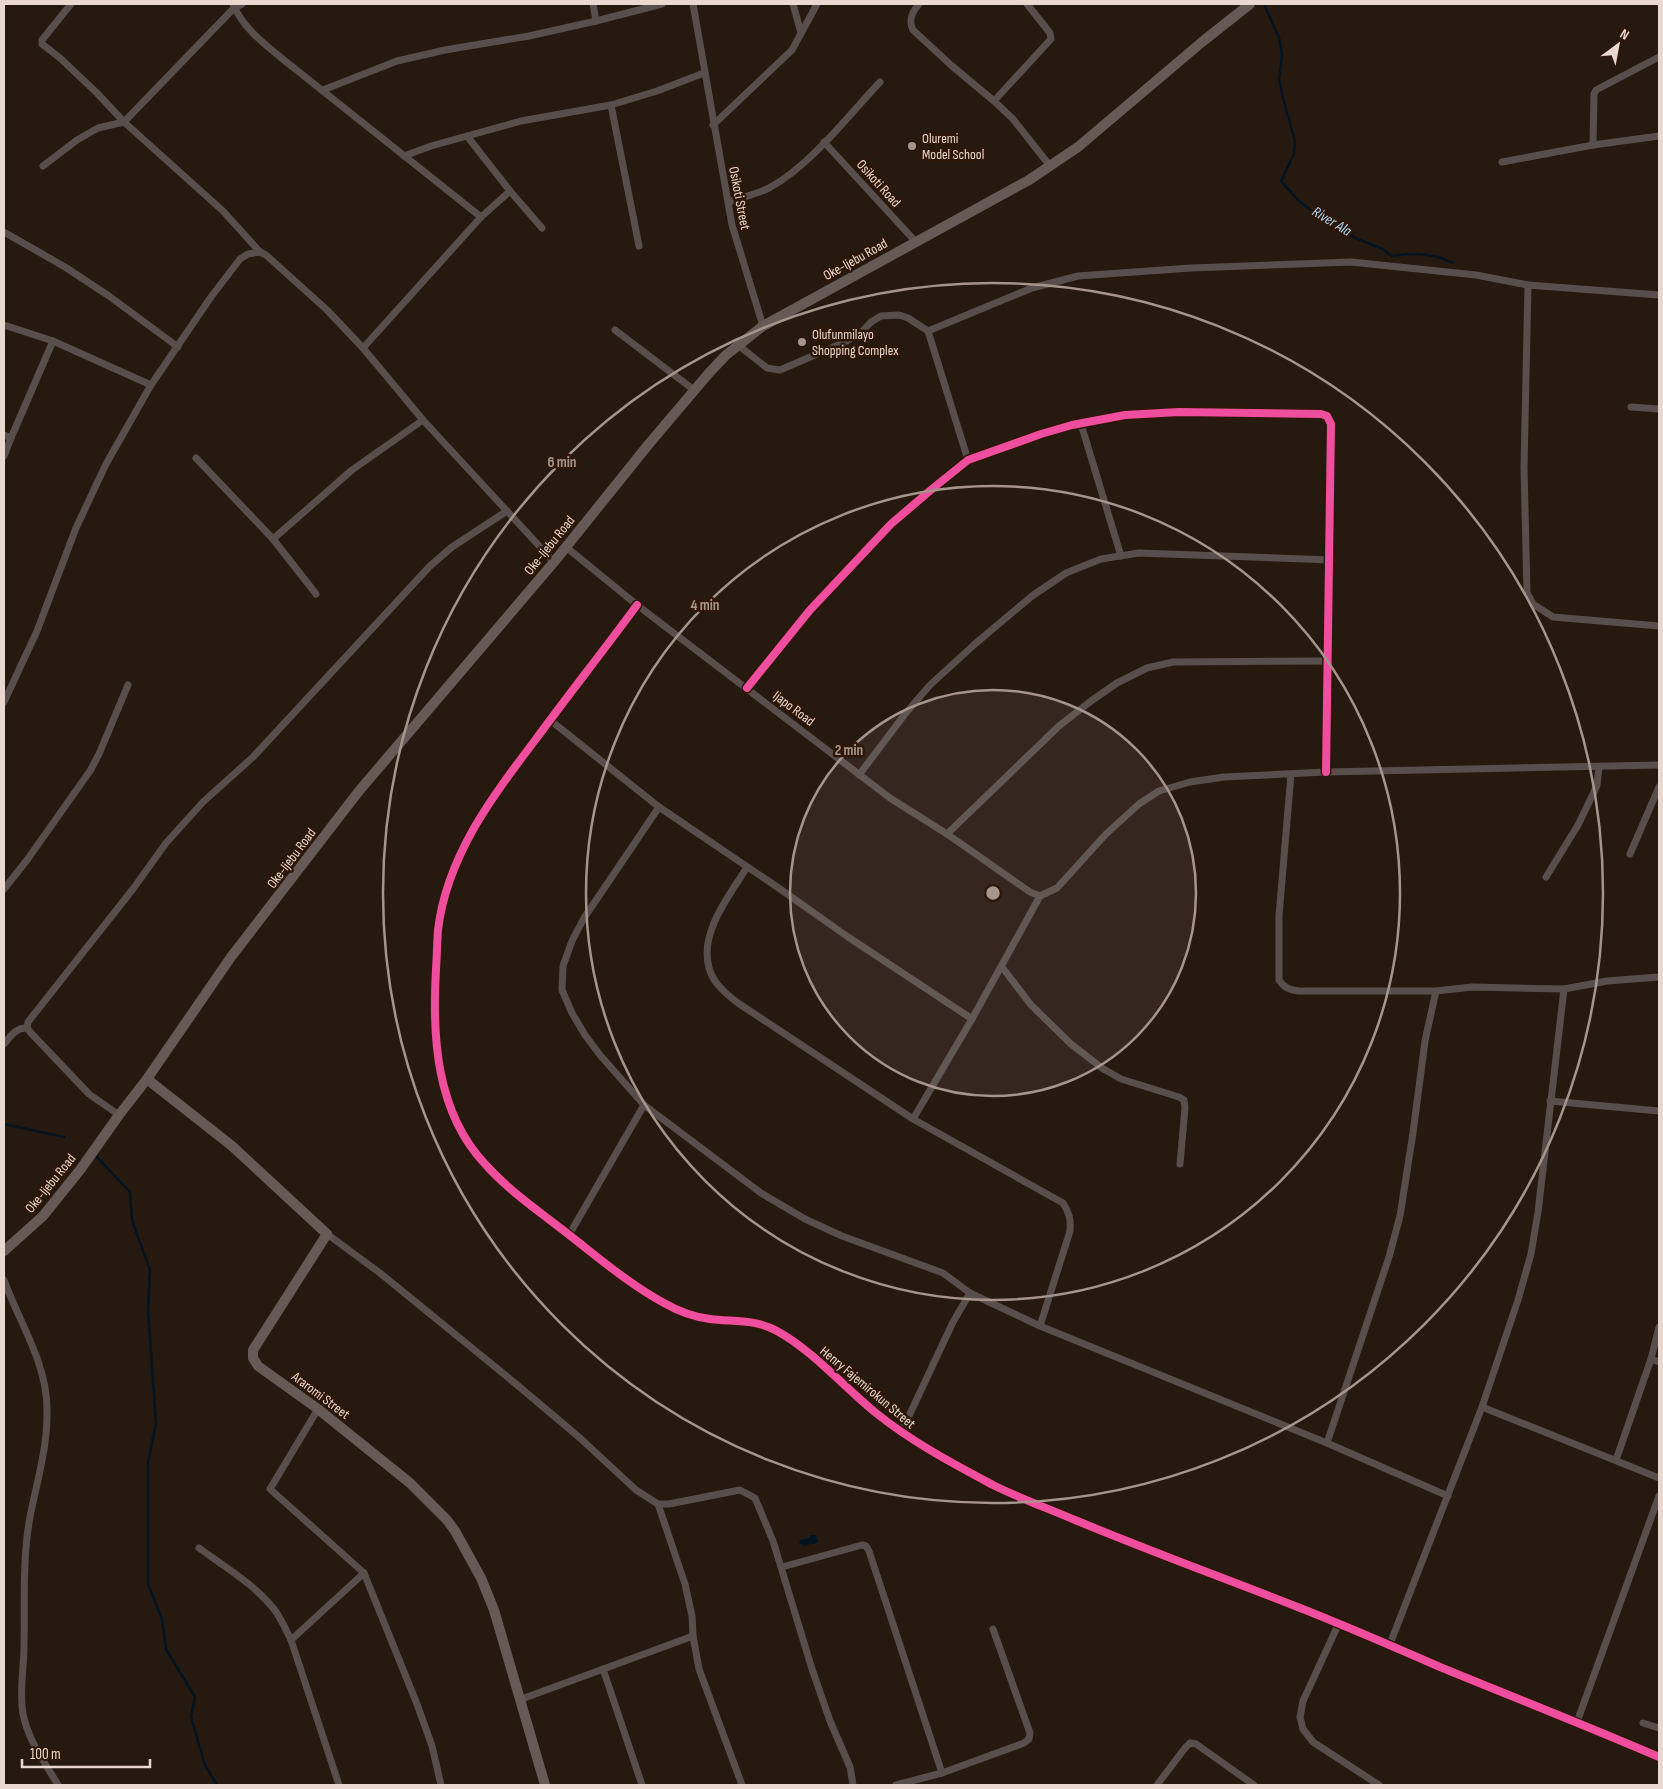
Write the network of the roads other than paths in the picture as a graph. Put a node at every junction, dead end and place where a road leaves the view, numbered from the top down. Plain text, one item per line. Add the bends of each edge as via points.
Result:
1 (72, 4) edge
2 (242, 4) edge
3 (593, 4) edge
4 (662, 4) edge
5 (693, 4) edge
6 (793, 4) edge
7 (817, 4) edge
8 (919, 4) edge
9 (1027, 4) edge
10 (1250, 4) edge
11 (234, 6) edge
12 (596, 21) junction
13 (801, 33) junction
14 (1659, 57) edge
15 (704, 73) junction
16 (880, 82) dead end
17 (323, 90) junction
18 (994, 101) junction
19 (611, 105) junction
20 (124, 122) junction
21 (713, 125) junction
22 (467, 136) junction
23 (1659, 136) edge
24 (824, 142) junction
25 (1593, 145) junction
26 (404, 156) junction
27 (1502, 162) dead end
28 (43, 166) dead end
29 (1050, 166) junction
30 (510, 191) junction
31 (729, 202) junction
32 (481, 217) junction
33 (542, 228) dead end
34 (4, 232) edge
35 (915, 241) junction
36 (639, 246) dead end
37 (260, 252) junction
38 (1528, 285) junction
39 (1659, 296) edge
40 (4, 325) edge
41 (763, 326) junction
42 (615, 330) dead end
43 (928, 331) junction
44 (52, 341) junction
45 (738, 345) junction
46 (178, 347) junction
47 (363, 348) junction
48 (151, 385) junction
49 (694, 390) junction
50 (1631, 407) dead end
51 (1659, 408) edge
52 (422, 420) junction
53 (1081, 424) junction
54 (7, 436) edge
55 (4, 456) edge
56 (196, 458) dead end
57 (968, 460) junction
58 (507, 512) junction
59 (273, 538) junction
60 (566, 547) junction
61 (1121, 556) junction
62 (1330, 560) junction
63 (554, 562) junction
64 (316, 594) dead end
65 (637, 605) junction
66 (1659, 626) edge
67 (1327, 661) junction
68 (128, 685) dead end
69 (747, 688) junction
70 (4, 702) edge
71 (550, 720) junction
72 (1659, 765) edge
73 (1598, 767) junction
74 (1326, 772) junction
75 (1291, 774) junction
76 (859, 775) junction
77 (1659, 787) edge
78 (659, 807) junction
79 (947, 834) junction
80 (1630, 854) dead end
81 (747, 867) junction
82 (1546, 878) dead end
83 (4, 889) edge
84 (1040, 896) junction
85 (1002, 967) junction
86 (1659, 978) edge
87 (1564, 989) junction
88 (1436, 991) junction
89 (972, 1019) junction
90 (27, 1028) junction
91 (4, 1044) edge
92 (147, 1079) junction
93 (1550, 1101) junction
94 (644, 1105) junction
95 (1659, 1112) edge
96 (118, 1115) junction
97 (913, 1119) junction
98 (1180, 1164) dead end
99 (327, 1234) junction
100 (569, 1235) junction
101 (4, 1251) edge
102 (4, 1280) edge
103 (970, 1293) junction
104 (1040, 1326) junction
105 (1659, 1327) edge
106 (1651, 1359) junction
107 (1659, 1362) edge
108 (1482, 1407) junction
109 (318, 1409) junction
110 (901, 1433) junction
111 (1327, 1442) junction
112 (1616, 1460) junction
113 (1659, 1478) edge
114 (1448, 1496) junction
115 (1659, 1496) edge
116 (658, 1504) junction
117 (199, 1548) dead end
118 (782, 1567) junction
119 (364, 1573) junction
120 (1339, 1623) junction
121 (992, 1629) dead end
122 (692, 1636) junction
123 (291, 1640) junction
124 (1390, 1644) junction
125 (603, 1668) junction
126 (519, 1700) junction
127 (1577, 1722) junction
128 (1643, 1723) dead end
129 (1659, 1728) edge
130 (1659, 1757) edge
131 (942, 1773) junction
132 (58, 1785) edge
133 (339, 1785) edge
134 (441, 1785) edge
135 (545, 1785) edge
136 (642, 1785) edge
137 (742, 1785) edge
138 (853, 1785) edge
139 (896, 1785) edge
140 (1157, 1785) edge
141 (1254, 1785) edge
142 (1379, 1785) edge

1 - 20 street via 41,43
2 - 11 street
3 - 12 street
4 - 12 street
5 - 15 street, Osikoti Street
6 - 13 street
7 - 13 street
8 - 18 street via 911,17 910,24 914,30
9 - 18 street via 1050,33 1051,39
10 - 29 main road, Oke-Ijebu Road via 1078,147
11 - 17 street via 258,38
11 - 20 street
12 - 17 street via 397,61
13 - 21 street via 782,61
14 - 25 street via 1596,90
15 - 19 street
15 - 21 street, Osikoti Street
16 - 24 street
17 - 26 street
18 - 29 street via 1013,119
19 - 22 street via 521,121
19 - 36 street
20 - 28 street via 98,128
20 - 37 street via 223,211
21 - 31 street, Osikoti Street
22 - 26 street
22 - 30 street
23 - 25 street
24 - 31 street via 782,180 767,189
24 - 35 street, Osikoti Road
25 - 27 street
26 - 32 street
29 - 35 main road, Oke-Ijebu Road
30 - 32 street
30 - 33 street
31 - 41 street, Osikoti Street via 736,240
32 - 47 street
34 - 46 street via 109,296
35 - 41 main road, Oke-Ijebu Road
37 - 46 street via 248,254 235,264
37 - 47 street via 298,282
38 - 39 street
38 - 43 street via 1476,275 1351,262 1078,276 1032,288
38 - 66 street via 1524,467 1528,592 1533,604 1553,617
40 - 44 street
41 - 45 main road, Oke-Ijebu Road
42 - 49 street
43 - 45 street via 900,315 880,316 860,334 780,370 767,368
43 - 57 street
44 - 48 street
44 - 54 street
45 - 49 main road, Oke-Ijebu Road
46 - 48 street
47 - 52 street
48 - 70 street via 106,464 76,528 37,631
49 - 60 main road, Oke-Ijebu Road
50 - 51 street
52 - 58 street
52 - 59 street via 352,470
53 - 57 street via 1041,434
53 - 61 street
53 - 62 street via 1125,415 1179,412 1327,416 1332,424
54 - 55 street
56 - 59 street
57 - 69 street via 891,524 810,610
58 - 63 street
58 - 90 street via 452,547 430,566 253,758 203,802 166,842 28,1022
59 - 64 street
60 - 63 main road, Oke-Ijebu Road
60 - 65 street, Ijapo Road
61 - 62 street
61 - 76 street via 1101,559 1066,573 1025,602 930,685
62 - 67 street
63 - 92 main road, Oke-Ijebu Road via 359,791 231,958
65 - 69 street, Ijapo Road
65 - 71 street, Henry Fajemirokun Street
67 - 74 street
67 - 79 street via 1173,662 1148,668 1117,683 1059,726
68 - 83 street via 90,771
69 - 76 street, Ijapo Road
71 - 78 street
71 - 100 street, Henry Fajemirokun Street via 472,830 447,890 438,926 435,1019 445,1093 465,1138 504,1183
72 - 73 street
73 - 74 street
73 - 82 street via 1594,794
74 - 75 street
75 - 84 street via 1224,777 1159,791 1124,816 1058,888
75 - 88 street via 1279,916 1279,980 1282,985 1288,990 1299,991
76 - 79 street, Ijapo Road
77 - 80 street
78 - 81 street
78 - 94 street via 584,918 563,966 562,990 572,1013 600,1055
79 - 84 street, Ijapo Road
81 - 89 street
81 - 97 street via 720,911 710,936 709,970 722,990
84 - 85 street
85 - 89 street
85 - 98 street via 1043,1018 1102,1068 1121,1079 1184,1100
86 - 87 street via 1607,981
87 - 88 street via 1472,987
87 - 93 street
88 - 111 street via 1425,1042 1400,1216
89 - 97 street
90 - 91 street via 13,1033
90 - 96 street via 84,1090
92 - 96 main road, Oke-Ijebu Road
92 - 99 main road via 232,1146
93 - 95 street
93 - 108 street via 1531,1254
94 - 100 street
94 - 103 street via 761,1194 842,1236 942,1273
96 - 101 main road, Oke-Ijebu Road via 43,1216
97 - 104 street via 1062,1203 1068,1210 1070,1231
99 - 109 main road, Araromi Street via 253,1350 258,1366
99 - 116 street via 394,1284 580,1438 636,1490
100 - 110 street, Henry Fajemirokun Street via 668,1306 688,1314 761,1324 776,1330
102 - 132 street via 41,1367 48,1407 44,1450 26,1551 21,1699 27,1728
103 - 104 street
103 - 110 street
104 - 111 street
105 - 106 street
106 - 107 street
106 - 112 street
108 - 112 street
108 - 114 street
109 - 119 street via 270,1489
109 - 126 main road, Araromi Street via 410,1483 451,1526 481,1578 494,1610
110 - 120 street, Henry Fajemirokun Street via 1000,1488
111 - 114 street
112 - 113 street
114 - 124 street
115 - 127 street
116 - 118 street via 729,1490 748,1493 755,1498
116 - 122 street via 685,1584 692,1616
117 - 123 street via 258,1592 274,1610
118 - 131 street via 866,1546
118 - 138 street via 812,1669 850,1767
119 - 123 street
119 - 134 street via 417,1704
120 - 124 street, Henry Fajemirokun Street
120 - 142 street via 1303,1702 1300,1717 1303,1729 1313,1742
121 - 131 street via 1030,1733 1029,1739
122 - 125 street
122 - 137 street via 699,1670
123 - 133 street
124 - 127 street, Henry Fajemirokun Street
125 - 126 street
125 - 136 street
126 - 135 main road, Araromi Street
127 - 130 street, Henry Fajemirokun Street
128 - 129 street
131 - 139 street
140 - 141 street via 1190,1743

